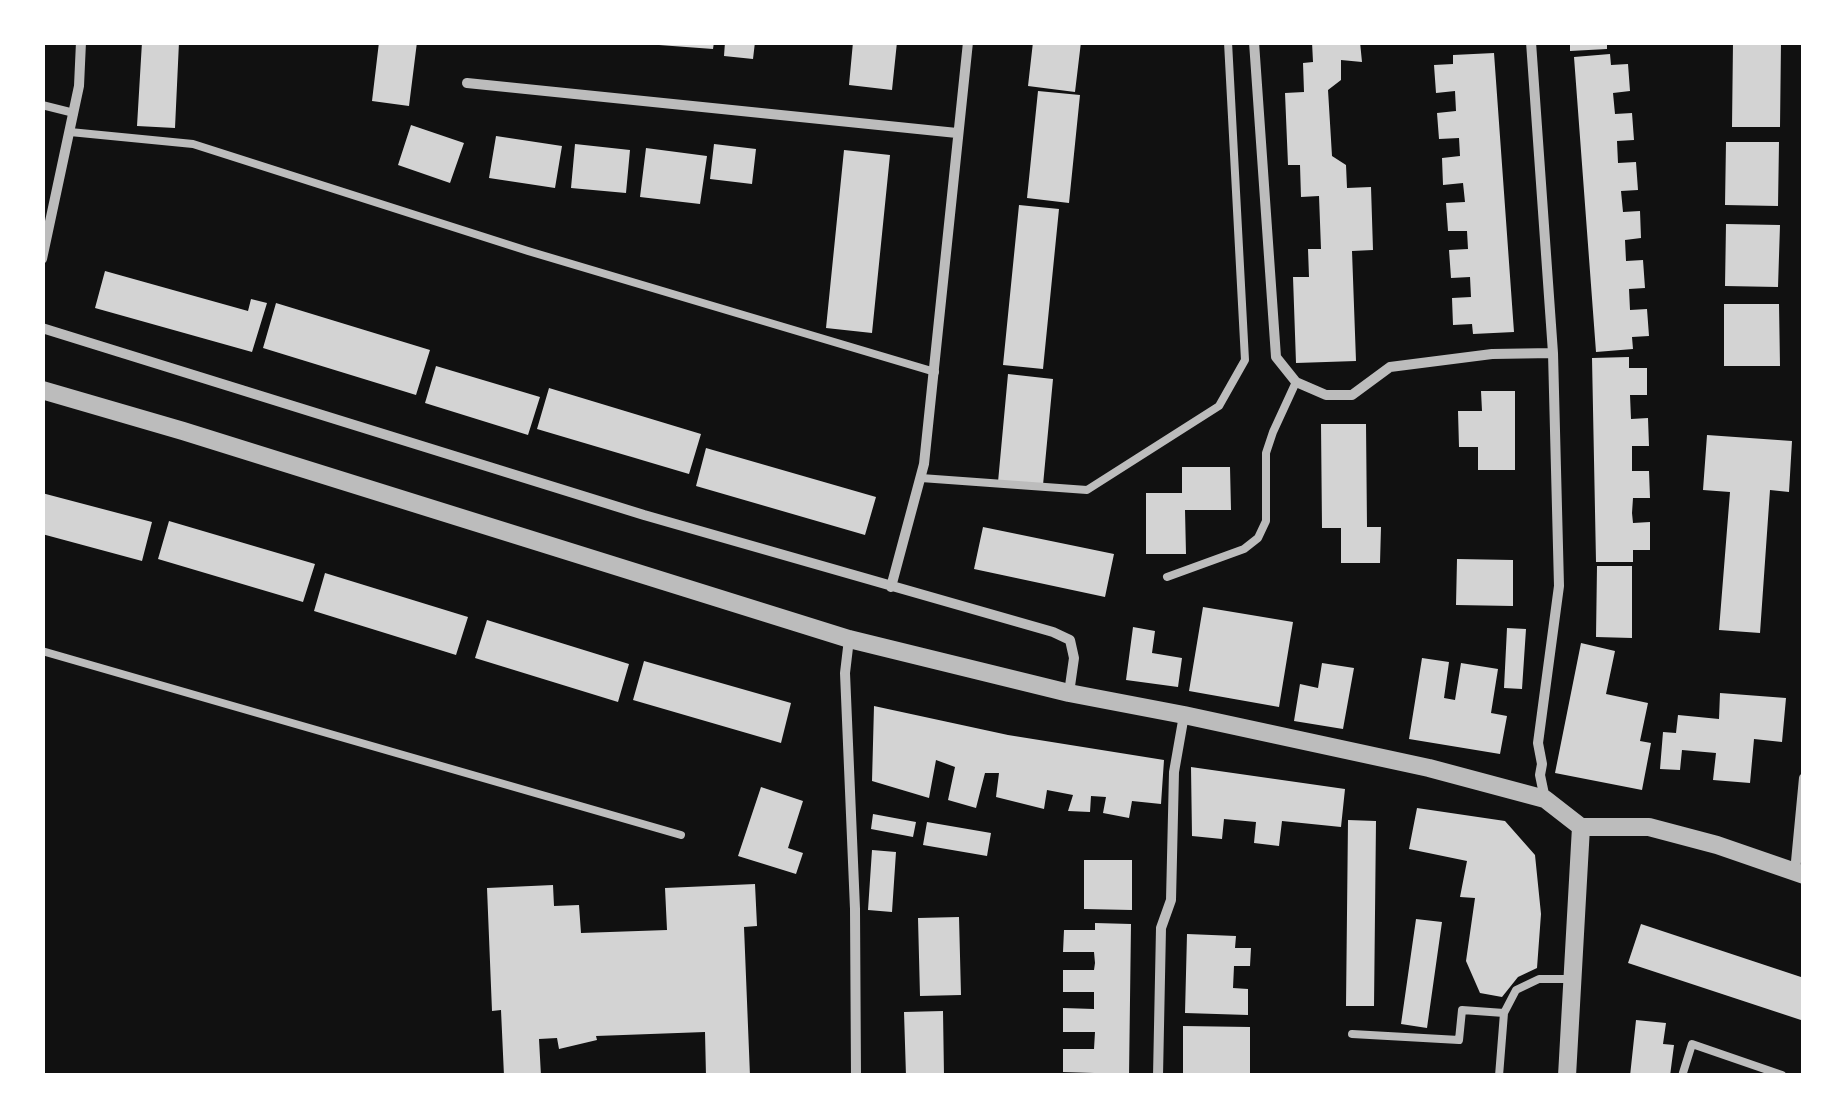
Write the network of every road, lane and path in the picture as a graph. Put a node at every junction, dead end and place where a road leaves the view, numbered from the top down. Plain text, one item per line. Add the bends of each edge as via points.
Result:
1 (81, 42) edge
2 (968, 42) edge
3 (1228, 42) edge
4 (1254, 42) edge
5 (1531, 42) edge
6 (467, 83) dead end
7 (42, 105) edge
8 (74, 113) junction
9 (70, 132) junction
10 (957, 133) junction
11 (42, 259) edge
12 (42, 328) edge
13 (1553, 353) junction
14 (934, 372) junction
15 (1296, 382) junction
16 (42, 390) edge
17 (921, 478) junction
18 (1167, 577) dead end
19 (891, 588) junction
20 (849, 639) junction
21 (42, 651) edge
22 (1069, 694) junction
23 (1184, 715) junction
24 (1804, 778) edge
25 (1545, 799) junction
26 (1581, 827) junction
27 (681, 834) dead end
28 (1799, 874) edge
29 (1574, 978) junction
30 (1504, 1013) junction
31 (1352, 1034) dead end
32 (1782, 1075) edge
33 (856, 1076) edge
34 (1158, 1076) edge
35 (1499, 1076) edge
36 (1567, 1076) edge
37 (1682, 1076) edge

1 - 8 street
2 - 10 street
3 - 17 lane via 1245,360 1219,406 1086,490
4 - 15 street via 1276,358
5 - 13 street
6 - 10 street
7 - 8 lane
8 - 9 street
9 - 11 street
9 - 14 lane via 192,144
10 - 14 street
12 - 19 street
13 - 15 street via 1390,367 1352,395 1326,395
13 - 25 street via 1559,586 1538,743
14 - 17 street
15 - 18 lane via 1266,453 1266,521 1258,538
16 - 20 street
17 - 19 street
19 - 22 street via 1070,640
20 - 22 street
20 - 33 street
21 - 27 lane
22 - 23 street
23 - 25 street
23 - 34 street via 1174,772 1172,900 1161,928
24 - 28 street
25 - 26 street
26 - 28 street via 1649,827
26 - 29 street
29 - 30 lane via 1539,979 1516,990
29 - 36 street
30 - 31 lane via 1462,1010 1459,1040
30 - 35 lane
32 - 37 lane via 1692,1044

